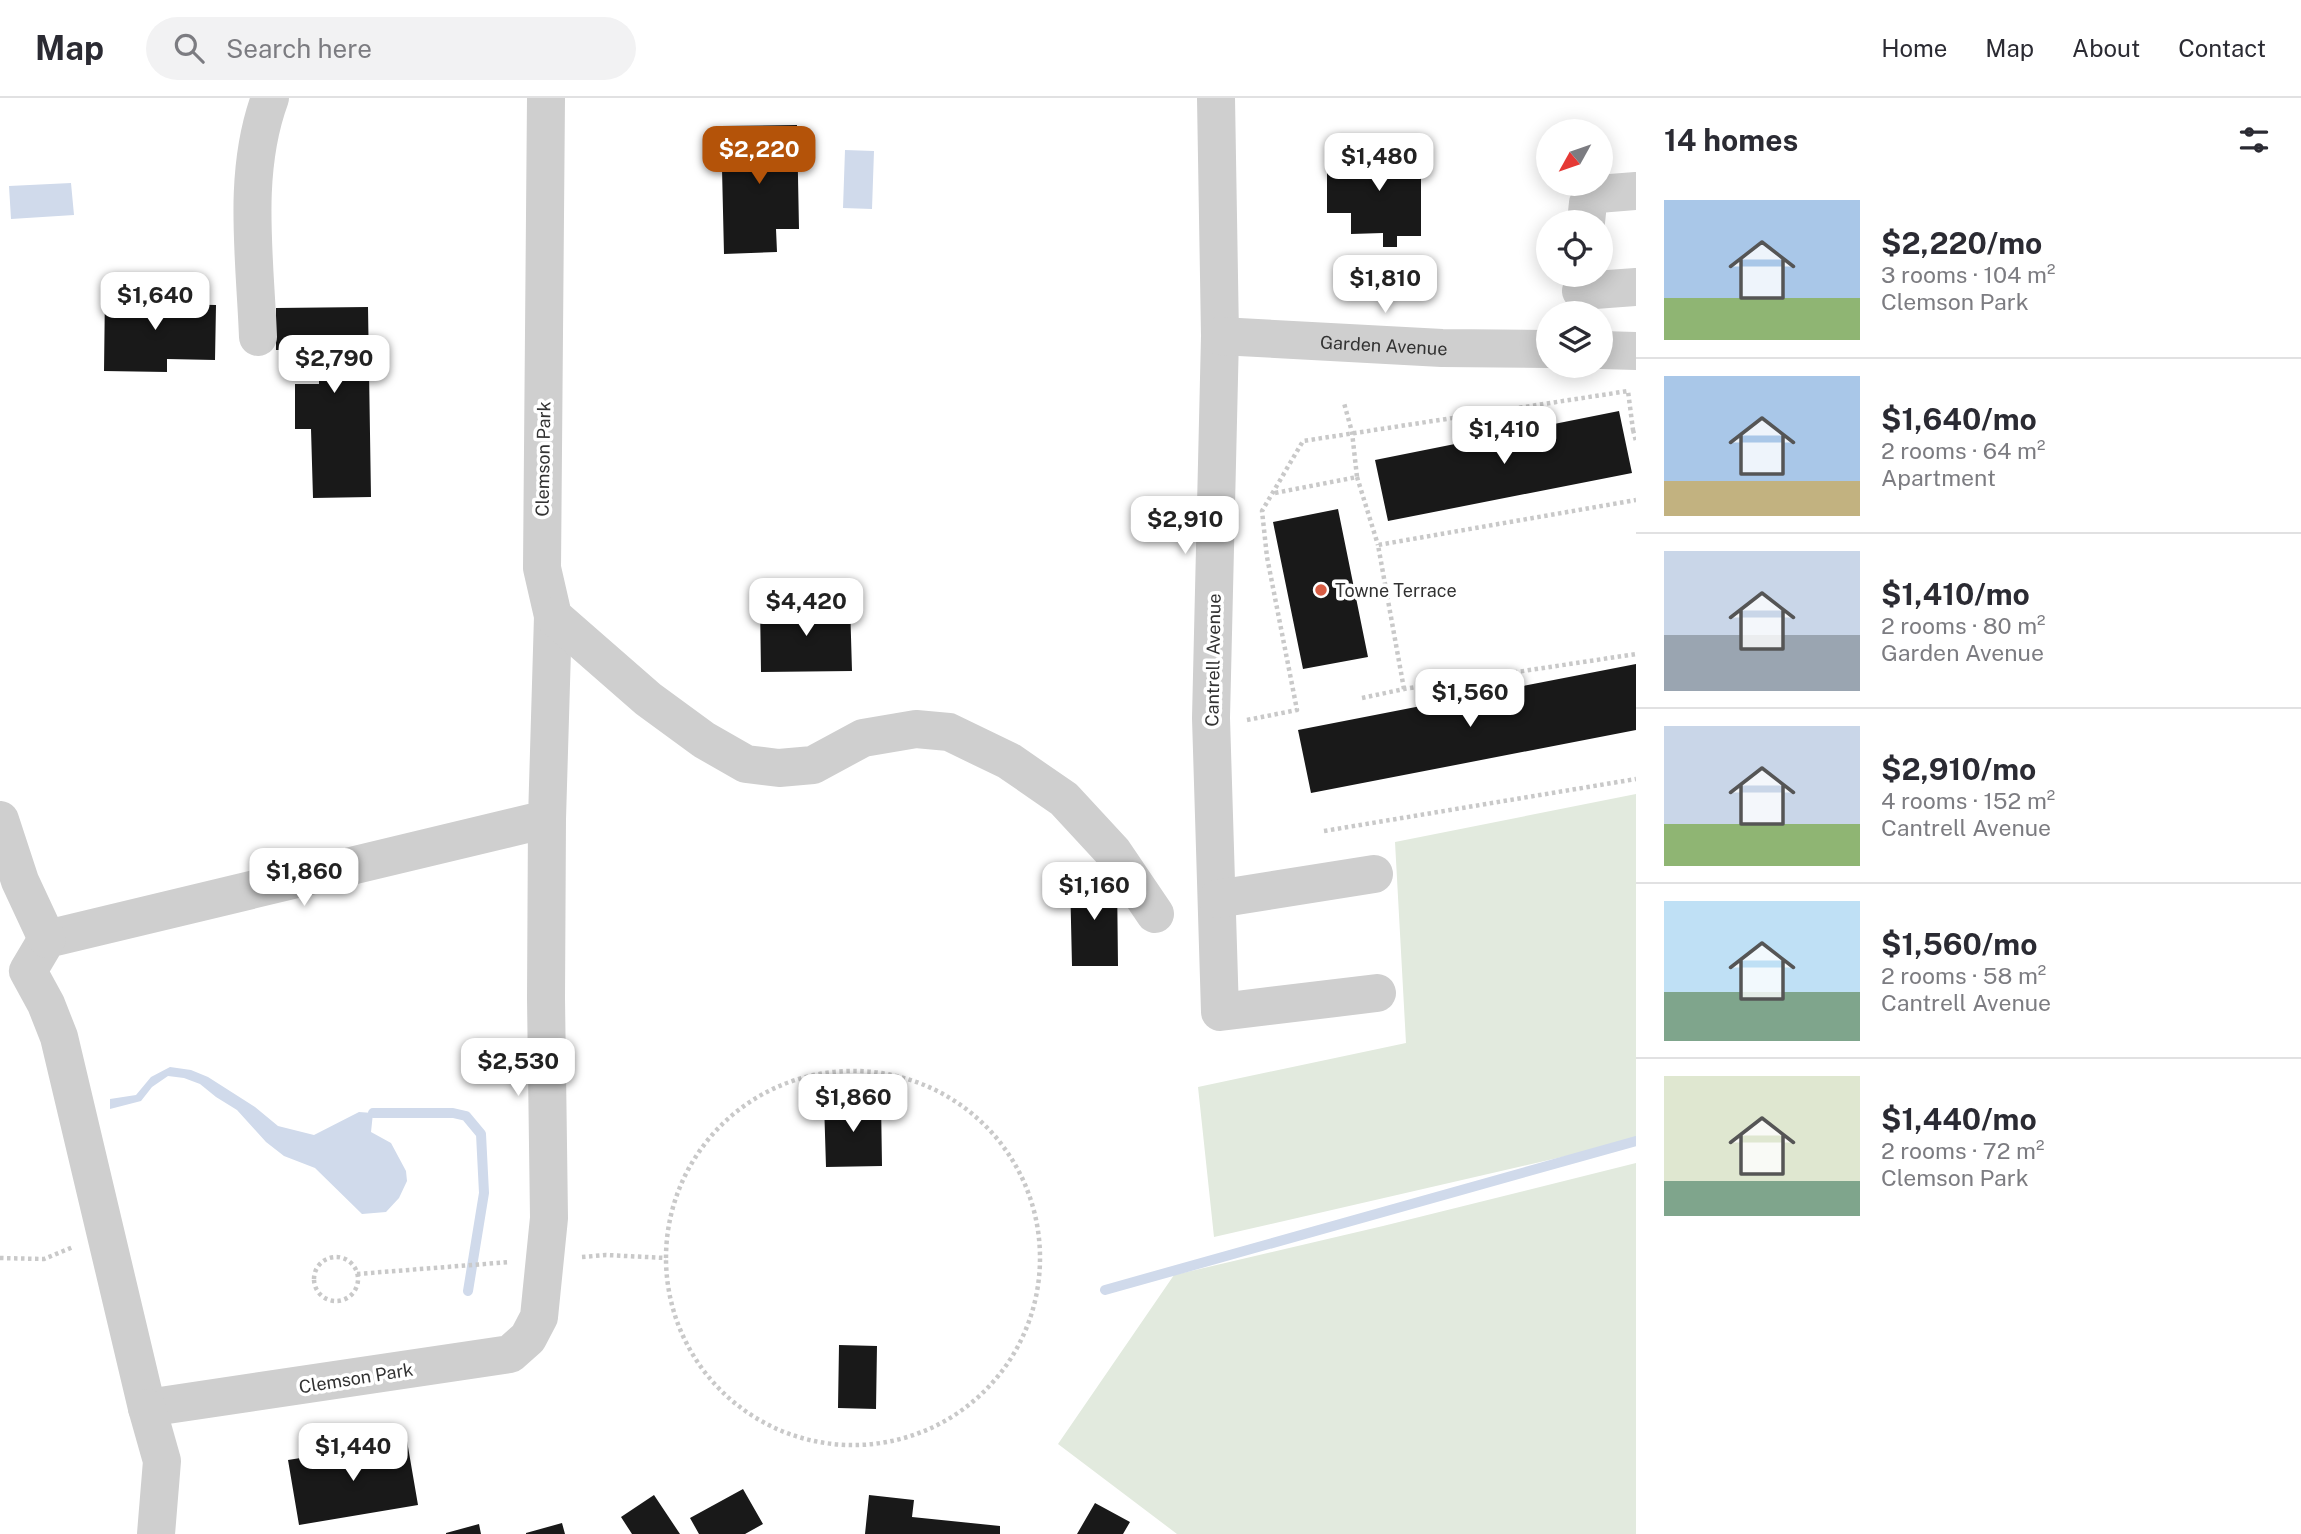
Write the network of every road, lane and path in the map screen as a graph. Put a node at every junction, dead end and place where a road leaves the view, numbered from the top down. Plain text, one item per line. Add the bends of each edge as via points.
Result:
1 (270, 98) edge
2 (546, 98) edge
3 (1216, 98) edge
4 (1636, 191) edge
5 (1587, 210) edge
6 (1636, 287) edge
7 (1581, 293) edge
8 (1220, 336) junction
9 (258, 337) dead end
10 (1536, 349) edge
11 (1613, 350) edge
12 (1636, 351) edge
13 (1344, 402) dead end
14 (1635, 430) edge
15 (1352, 432) junction
16 (1636, 441) edge
17 (1357, 477) junction
18 (1274, 493) junction
19 (1636, 500) edge
20 (1378, 545) junction
21 (552, 616) junction
22 (1636, 654) edge
23 (1404, 689) junction
24 (1362, 698) dead end
25 (1238, 722) dead end
26 (1636, 779) edge
27 (547, 819) junction
28 (0, 820) edge
29 (1324, 831) dead end
30 (1374, 874) dead end
31 (1217, 899) junction
32 (1155, 914) dead end
33 (47, 939) junction
34 (1377, 993) dead end
35 (666, 1258) joint
36 (323, 1262) joint
37 (148, 1408) junction
38 (156, 1534) edge

1 - 9 street via 260,125 252,183
2 - 21 street, Clemson Park via 542,568
3 - 8 street, Cantrell Avenue
4 - 5 street via 1598,194
6 - 7 street
8 - 10 street, Garden Avenue
8 - 31 street, Cantrell Avenue via 1211,718
11 - 12 street
13 - 15 path
14 - 15 path via 1628,391
14 - 16 path
15 - 17 path
15 - 18 path via 1303,441
17 - 18 path
17 - 20 path
18 - 25 path via 1262,511 1263,523 1297,710
19 - 20 path
20 - 23 path
21 - 27 street, Clemson Park
21 - 32 street via 648,699 746,764 779,768 813,765 863,738 916,729 950,732 1009,761 1064,799 1113,852
22 - 23 path
23 - 24 path
26 - 29 path
27 - 33 street
27 - 37 street, Clemson Park via 549,1218 539,1317 528,1338 510,1354
28 - 33 street via 20,881
30 - 31 street
31 - 34 street, Cantrell Avenue via 1220,1012
33 - 37 street via 28,971 59,1037
35 - 35 path via 669,1222 679,1187 718,1127 746,1103 777,1086 847,1070 883,1072 918,1082 950,1097 979,1119 1022,1177 1035,1210 1041,1250 1039,1289 1028,1328 1009,1363 984,1393 953,1418 917,1435 878,1444 838,1445 799,1437 762,1422 730,1399 703,1369 683,1335 670,1297
36 - 36 path via 315,1274 316,1288 326,1298 347,1298 357,1288 355,1267 344,1258
37 - 38 street via 162,1461

